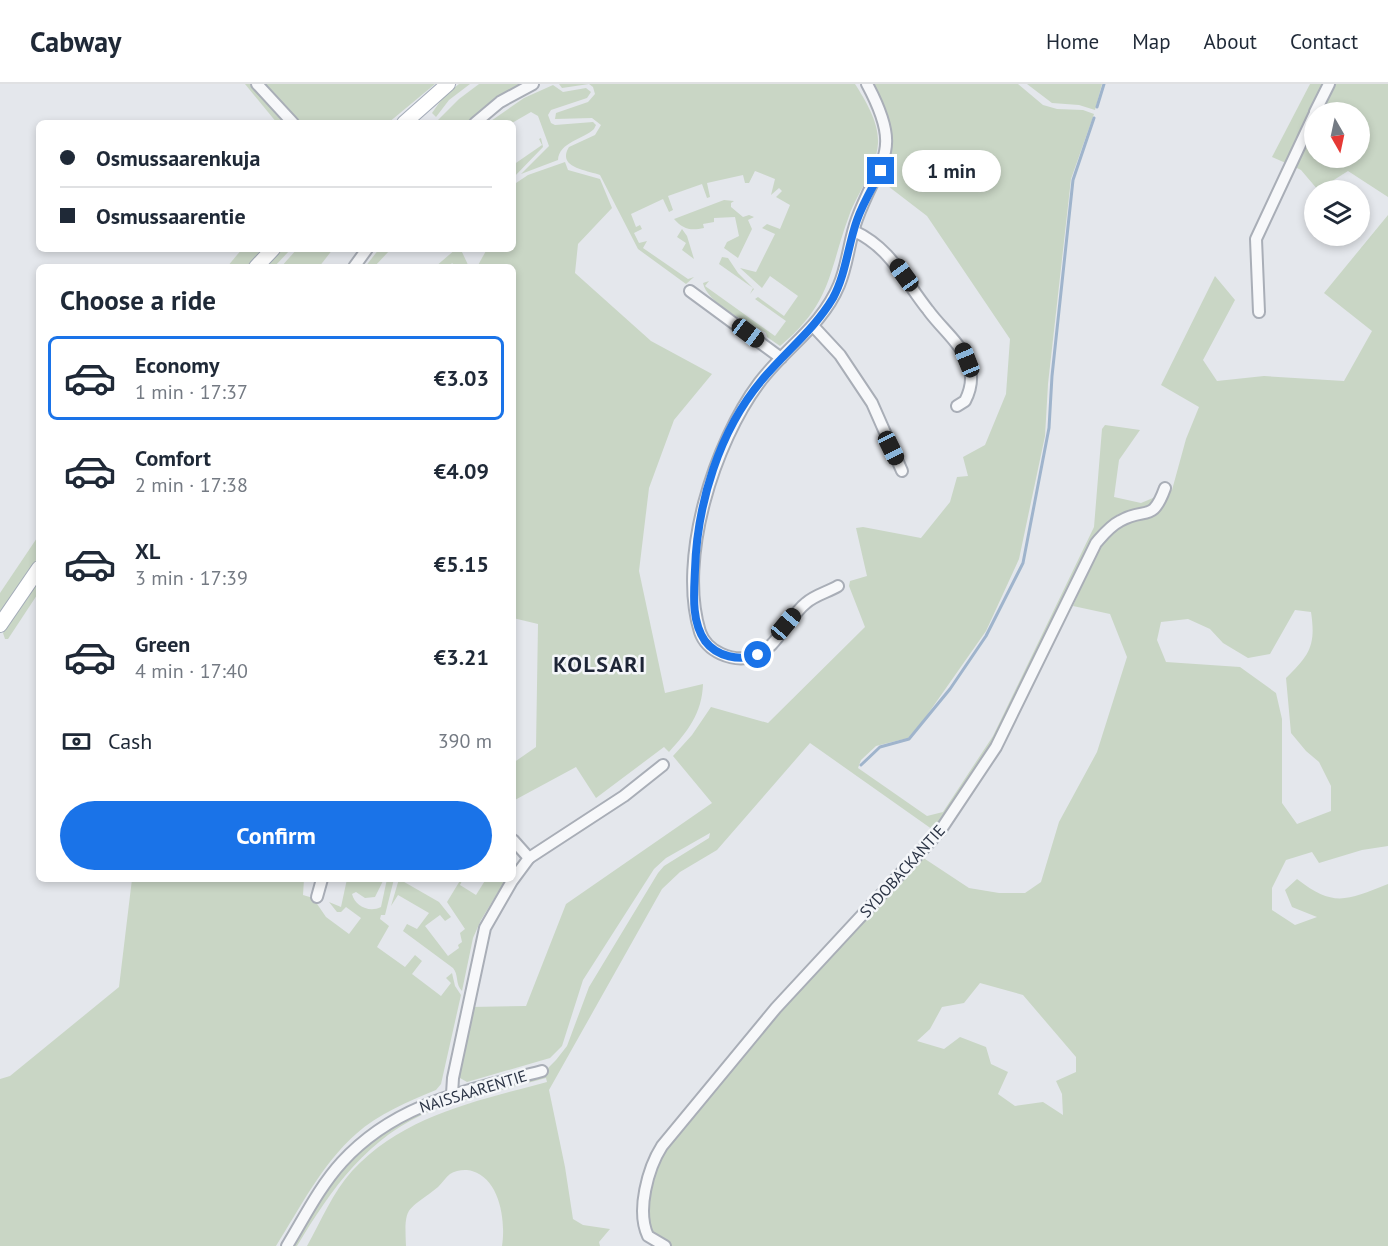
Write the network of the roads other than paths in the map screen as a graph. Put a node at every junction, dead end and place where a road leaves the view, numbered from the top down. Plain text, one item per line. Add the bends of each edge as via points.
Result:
1 (257, 84) edge
2 (448, 84) edge
3 (533, 84) edge
4 (867, 84) edge
5 (1329, 84) edge
6 (1321, 102) edge
7 (290, 120) edge
8 (408, 120) edge
9 (479, 120) edge
10 (1304, 137) edge
11 (854, 231) junction
12 (270, 252) edge
13 (259, 264) edge
14 (690, 291) dead end
15 (1259, 312) dead end
16 (813, 327) junction
17 (781, 358) junction
18 (957, 406) dead end
19 (902, 471) dead end
20 (1165, 488) dead end
21 (36, 572) edge
22 (838, 586) dead end
23 (0, 625) edge
24 (663, 765) dead end
25 (516, 843) edge
26 (529, 858) junction
27 (516, 876) edge
28 (321, 882) edge
29 (511, 882) edge
30 (317, 897) dead end
31 (542, 1071) dead end
32 (452, 1094) junction
33 (287, 1246) edge
34 (665, 1246) edge

1 - 7 street
2 - 8 main road
3 - 9 street via 500,102
4 - 11 street via 885,125 886,151
5 - 6 street
10 - 15 street via 1256,239
11 - 16 street via 840,282
11 - 18 street via 894,260 930,313 962,348 971,380 968,396
12 - 13 main road
14 - 17 street
16 - 17 street
16 - 19 street via 859,382
17 - 22 street via 760,382 727,434 714,465 695,554 694,597 701,635 711,649 731,657 758,655 806,602
20 - 34 street, SYDOBACKANTIE via 1151,513 1118,522 1096,543 996,747 940,831 776,1008 662,1146 651,1170 644,1218 648,1236
21 - 23 main road
24 - 26 street via 624,796
25 - 26 street
26 - 27 street
28 - 30 street
29 - 32 street via 485,928
31 - 32 street, NAISSAARENTIE
32 - 33 street, NAISSAARENTIE via 424,1104 369,1136 340,1163

